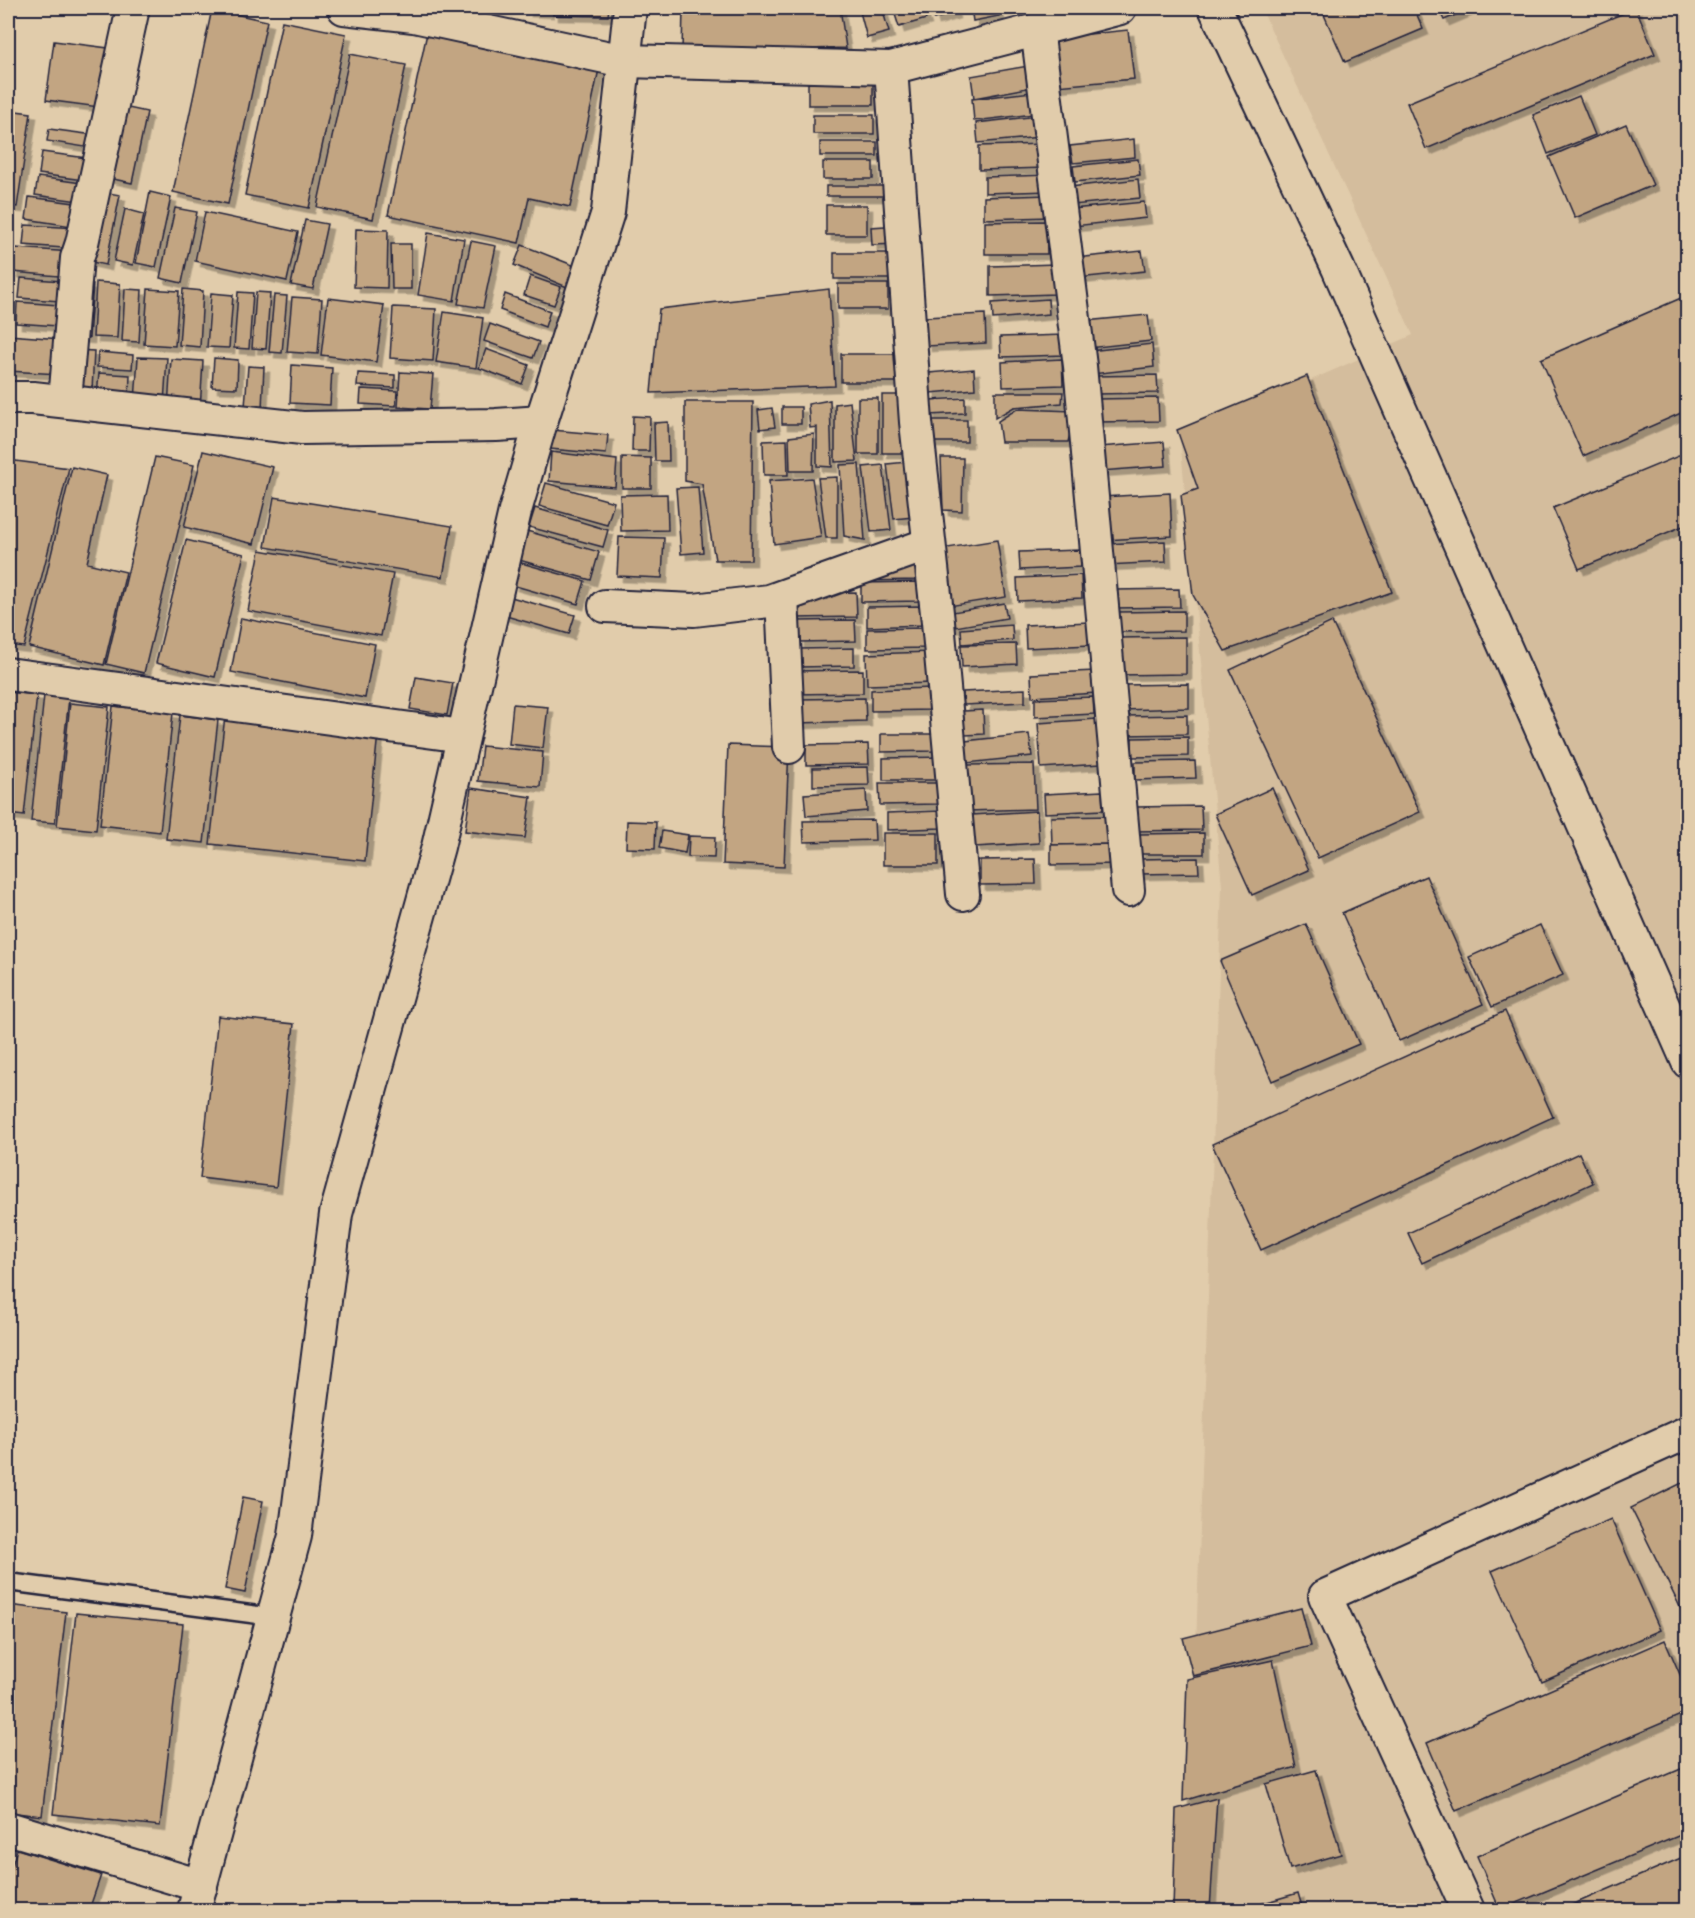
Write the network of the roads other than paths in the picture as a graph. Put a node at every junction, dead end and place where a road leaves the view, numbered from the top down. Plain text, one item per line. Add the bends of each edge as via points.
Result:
1 (133, 8) edge
2 (344, 8) edge
3 (630, 8) edge
4 (1120, 8) edge
5 (1215, 8) edge
6 (1036, 29) junction
7 (624, 61) junction
8 (891, 68) junction
9 (8, 398) edge
10 (65, 401) junction
11 (541, 422) junction
12 (929, 544) junction
13 (782, 597) junction
14 (606, 606) dead end
15 (8, 675) edge
16 (463, 736) junction
17 (789, 747) dead end
18 (1128, 890) dead end
19 (963, 894) dead end
20 (1688, 1062) edge
21 (1688, 1432) edge
22 (8, 1582) edge
23 (273, 1617) junction
24 (8, 1828) edge
25 (197, 1898) edge
26 (1468, 1911) edge

1 - 10 street via 77,258
2 - 7 street via 414,16
3 - 7 street
4 - 6 street
5 - 20 street via 1338,268
6 - 8 street
6 - 18 street via 1080,366
7 - 8 street
7 - 11 street via 608,212
8 - 12 street via 916,422
9 - 10 street
10 - 11 street via 302,428
11 - 16 street via 515,511
12 - 13 street
12 - 19 street
13 - 14 street via 694,610
13 - 17 street
15 - 16 street
16 - 23 street via 414,938 336,1214 295,1536
21 - 26 street via 1325,1596
22 - 23 lane
23 - 25 street
24 - 25 street

